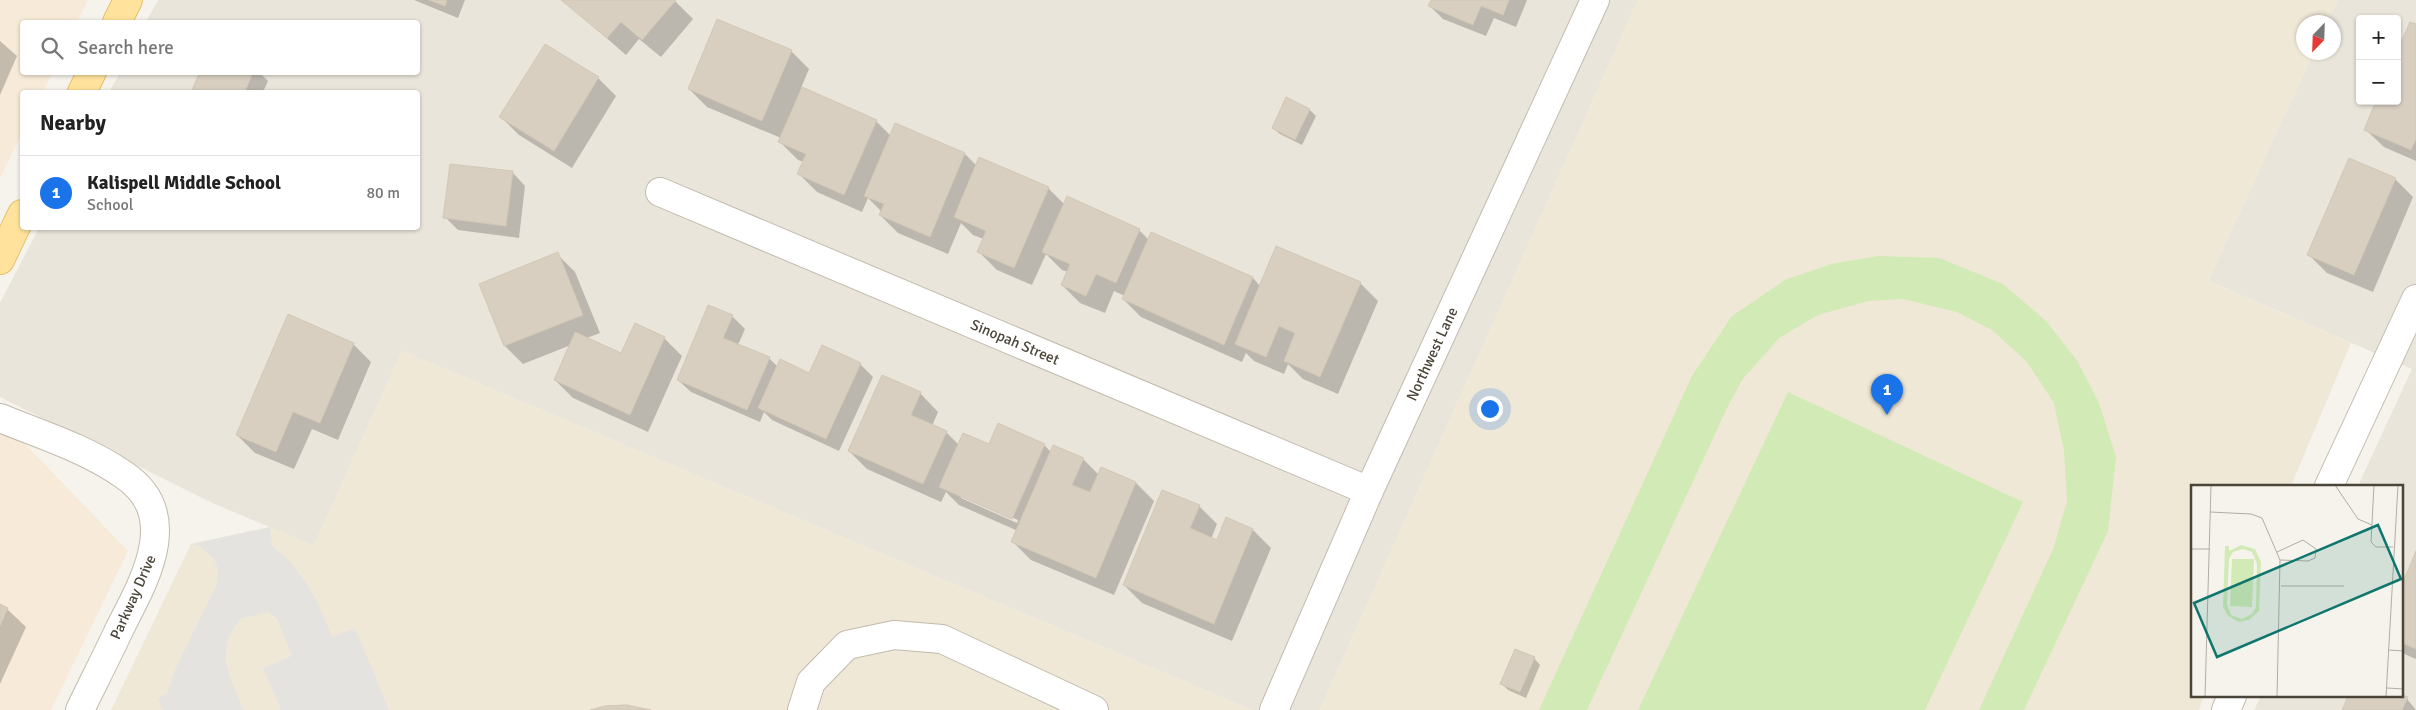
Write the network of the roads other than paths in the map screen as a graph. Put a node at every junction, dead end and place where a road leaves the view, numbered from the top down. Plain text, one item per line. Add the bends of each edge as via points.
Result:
1 (128, 0) edge
2 (1595, 0) edge
3 (118, 20) edge
4 (90, 75) edge
5 (83, 90) edge
6 (660, 192) dead end
7 (20, 218) edge
8 (0, 260) edge
9 (2416, 299) edge
10 (0, 418) edge
11 (2329, 485) edge
12 (1369, 492) junction
13 (2231, 698) edge
14 (80, 710) edge
15 (802, 710) edge
16 (1094, 710) edge
17 (1274, 710) edge
18 (2226, 710) edge

1 - 3 main road
2 - 12 street, Northwest Lane
4 - 5 main road
6 - 12 street, Sinopah Street
7 - 8 main road
9 - 11 street
10 - 14 street, Parkway Drive via 89,454 126,476 141,490 151,506 156,527 155,549 144,582
12 - 17 street, Northwest Lane
13 - 18 street
15 - 16 street via 812,682 848,645 894,635 942,639

